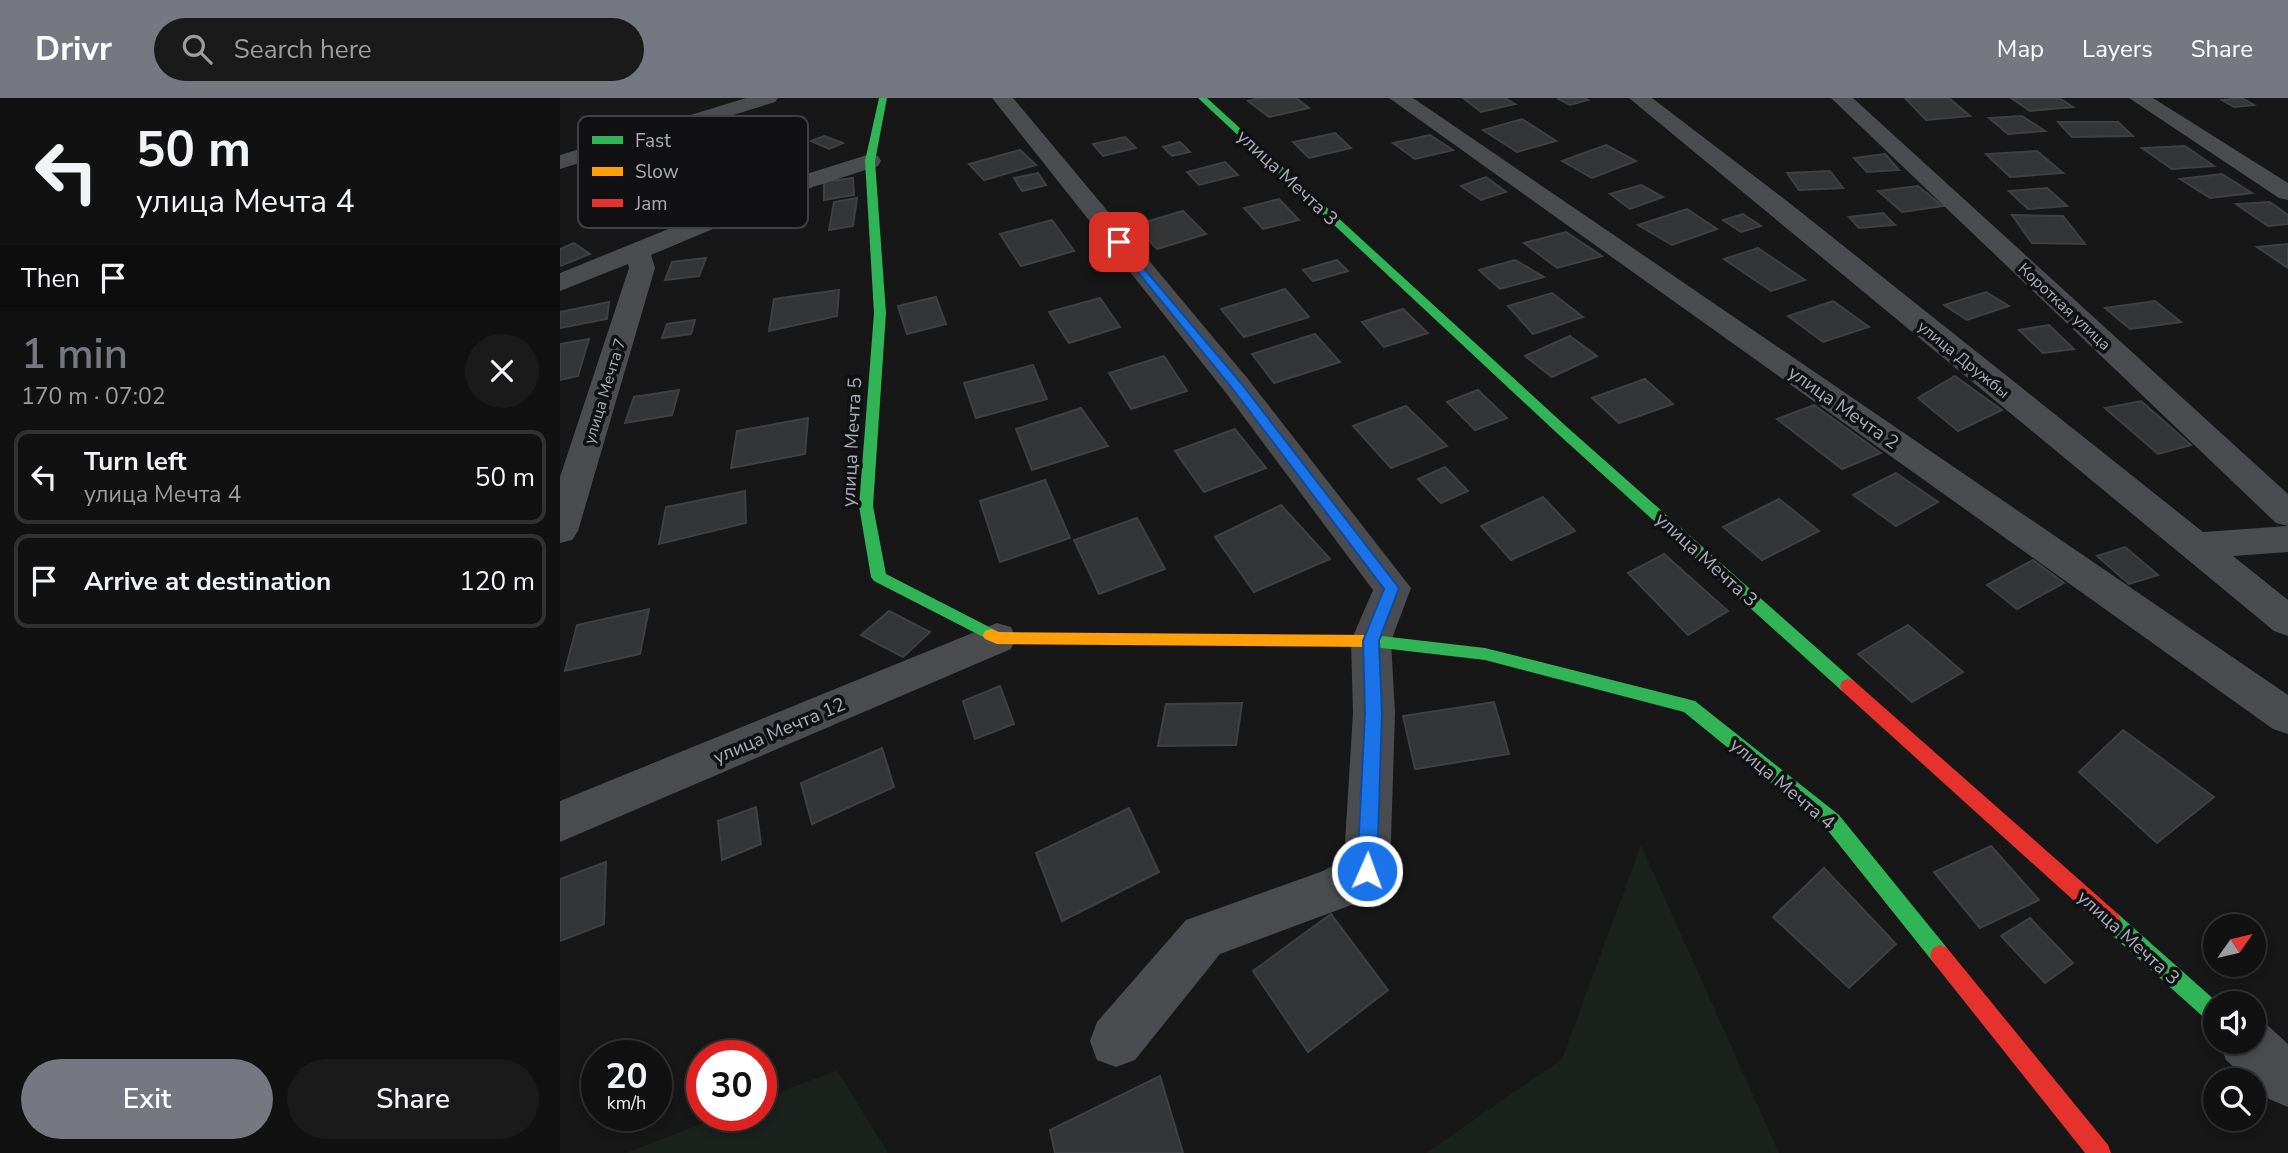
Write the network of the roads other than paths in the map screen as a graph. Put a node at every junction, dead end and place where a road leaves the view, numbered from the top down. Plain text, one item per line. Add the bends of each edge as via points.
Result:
1 (768, 98) edge
2 (884, 98) edge
3 (1002, 98) edge
4 (1202, 98) edge
5 (1399, 98) edge
6 (1639, 98) edge
7 (1841, 98) edge
8 (2139, 98) edge
9 (710, 116) edge
10 (578, 156) edge
11 (870, 161) junction
12 (560, 162) edge
13 (808, 181) edge
14 (2288, 193) edge
15 (693, 228) edge
16 (637, 251) junction
17 (560, 283) edge
18 (2288, 514) edge
19 (560, 531) edge
20 (2288, 539) edge
21 (2193, 546) junction
22 (2288, 621) edge
23 (998, 638) junction
24 (1371, 641) junction
25 (2288, 717) edge
26 (560, 821) edge
27 (2203, 1003) edge
28 (1116, 1041) dead end
29 (2259, 1054) edge
30 (2288, 1080) edge
31 (2101, 1153) edge

1 - 9 street
2 - 11 street, улица Мечта 5
3 - 24 street via 1237,386 1392,588
4 - 27 street, улица Мечта 3 via 1563,430
5 - 25 street, улица Мечта 2
6 - 21 street, улица Дружбы
7 - 18 street, Короткая улица
8 - 14 street
10 - 12 street
11 - 13 street
11 - 23 street, улица Мечта 5 via 880,313 866,506 879,577
15 - 16 street
16 - 17 street
16 - 19 street, улица Мечта 7 via 642,268
20 - 21 street
21 - 22 street, улица Дружбы
23 - 24 street, улица Мечта 5
23 - 26 street, улица Мечта 12
24 - 28 street via 1374,713 1367,871 1337,888 1203,937
24 - 31 street, улица Мечта 4 via 1485,654 1689,706 1832,821
29 - 30 street

